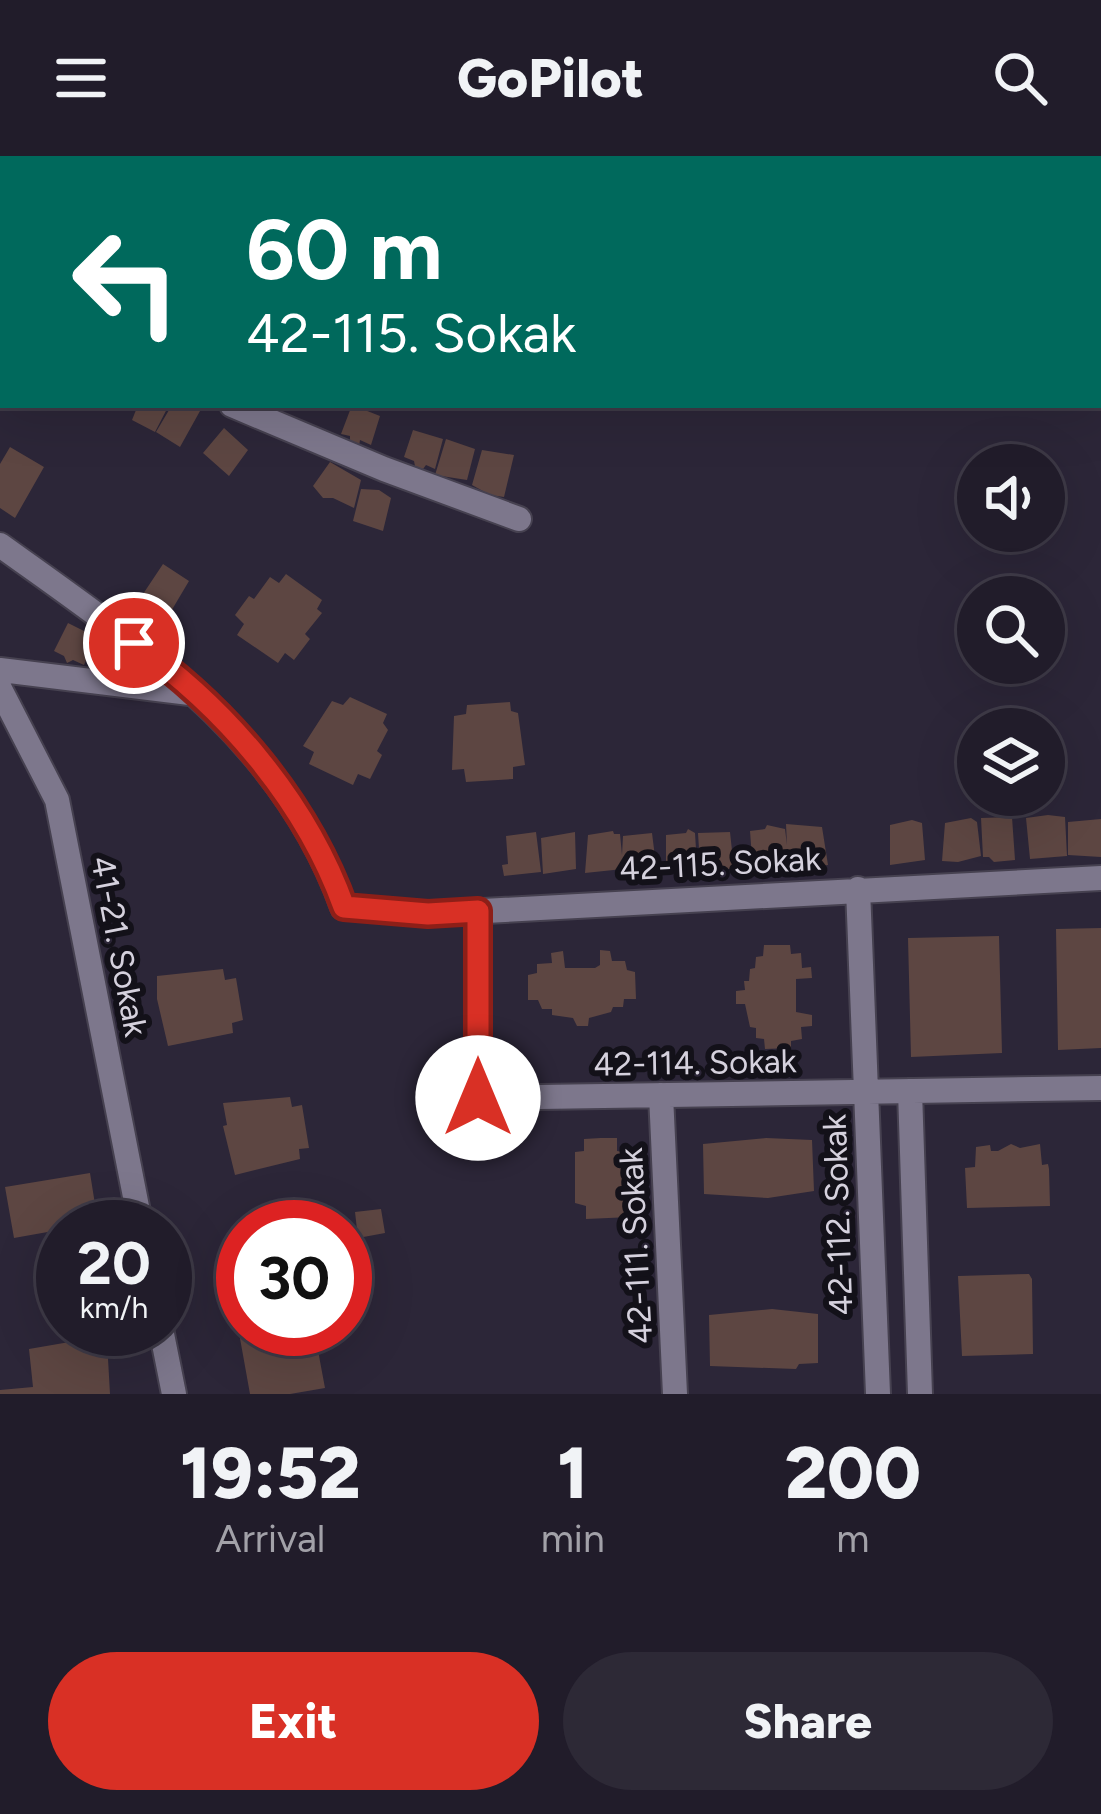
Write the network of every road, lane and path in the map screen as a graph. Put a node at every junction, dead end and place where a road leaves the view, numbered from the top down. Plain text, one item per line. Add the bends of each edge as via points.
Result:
1 (239, 408) edge
2 (519, 519) dead end
3 (0, 545) edge
4 (0, 670) edge
5 (0, 689) edge
6 (199, 694) junction
7 (1101, 878) edge
8 (858, 889) junction
9 (478, 911) junction
10 (1101, 1088) edge
11 (910, 1091) junction
12 (865, 1092) junction
13 (661, 1095) junction
14 (136, 1200) edge
15 (166, 1356) edge
16 (174, 1394) edge
17 (675, 1394) edge
18 (878, 1394) edge
19 (920, 1394) edge

1 - 2 street
3 - 6 street
4 - 6 street
5 - 14 street, 41-21. Sokak via 57,800
6 - 9 street, 42-115. Sokak via 305,827 344,907
7 - 8 street, 42-115. Sokak
8 - 9 street, 42-115. Sokak
8 - 12 street, 42-112. Sokak
9 - 13 street, 42-114. Sokak via 478,1098
10 - 11 street, 42-114. Sokak
11 - 12 street, 42-114. Sokak
11 - 19 street
12 - 13 street, 42-114. Sokak
12 - 18 street, 42-112. Sokak
13 - 17 street, 42-111. Sokak
15 - 16 street

